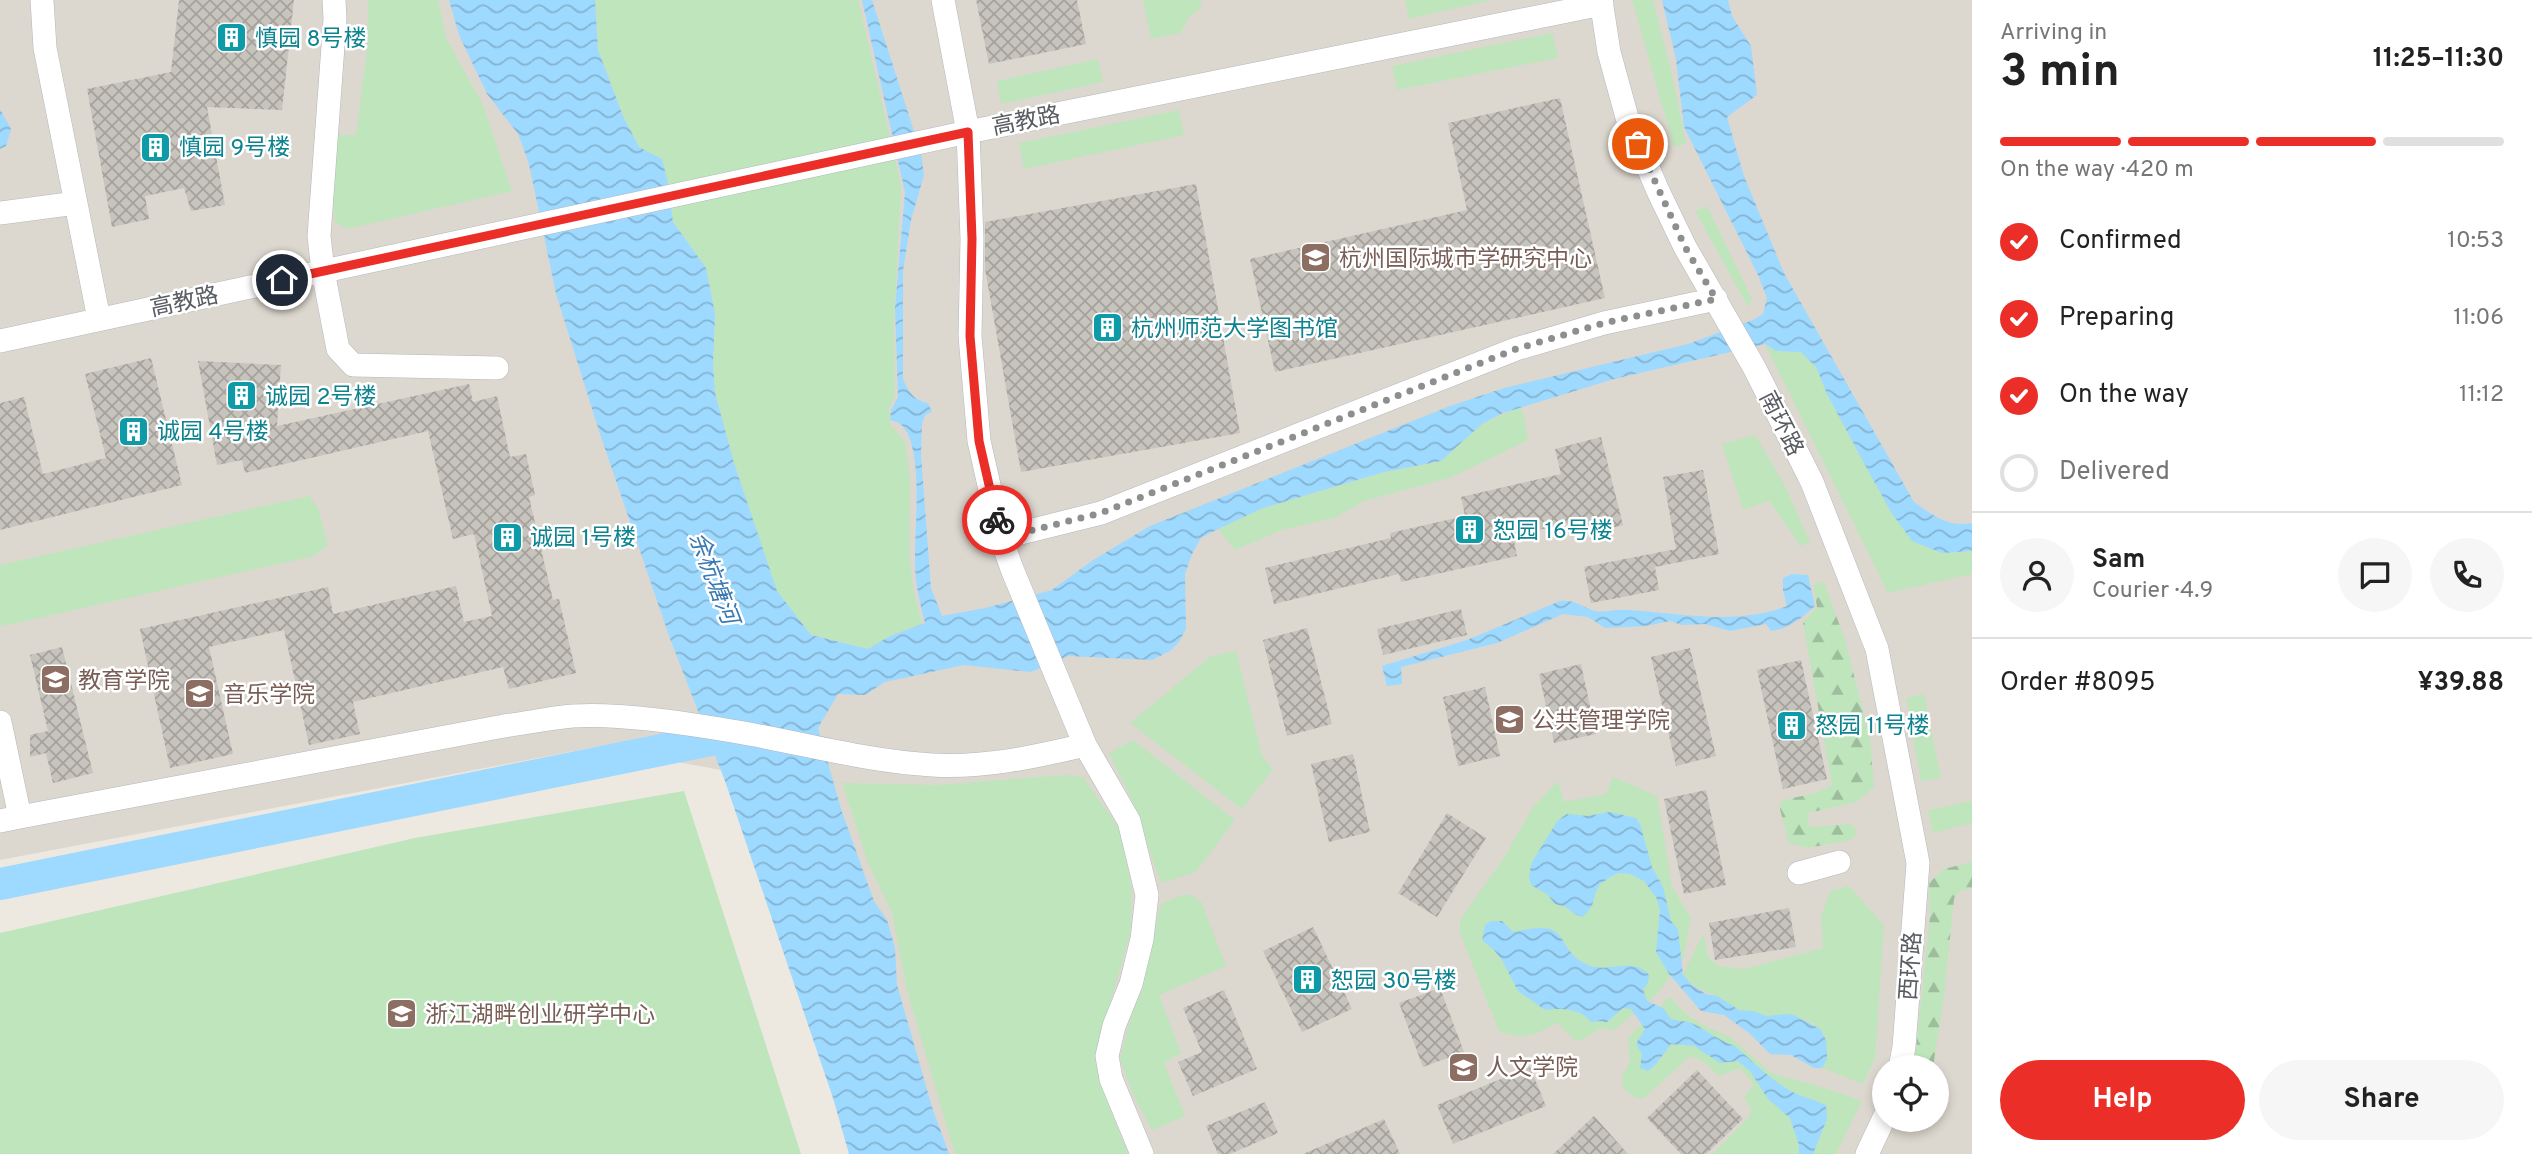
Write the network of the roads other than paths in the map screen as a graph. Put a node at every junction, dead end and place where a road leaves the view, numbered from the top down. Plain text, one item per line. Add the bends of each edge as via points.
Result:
1 (42, 0) edge
2 (334, 0) edge
3 (943, 0) edge
4 (1602, 2) edge
5 (968, 132) junction
6 (76, 203) junction
7 (0, 213) edge
8 (323, 271) junction
9 (1719, 304) junction
10 (99, 319) junction
11 (0, 341) edge
12 (497, 368) dead end
13 (1001, 538) junction
14 (0, 722) edge
15 (1085, 746) junction
16 (10, 819) edge
17 (1839, 862) dead end
18 (1918, 863) joint
19 (1800, 873) dead end
20 (1903, 1055) edge
21 (1877, 1132) edge
22 (1142, 1154) edge
23 (1867, 1154) edge

1 - 6 street via 45,48
2 - 8 street via 319,236
3 - 5 street
4 - 5 street, 高教路
4 - 9 street, 南环路 via 1609,52 1628,121 1685,247
5 - 8 street, 高教路
5 - 13 street via 970,336 979,441
6 - 7 street
6 - 10 street
8 - 10 street, 高教路
8 - 12 street via 338,349 353,366
9 - 13 street via 1604,323 1516,349 1101,513
9 - 18 street, 南环路 via 1812,482 1877,649
10 - 11 street, 高教路
13 - 15 street
14 - 16 street
15 - 16 street via 1032,758 933,765 848,755 732,731 574,716
15 - 22 street via 1129,821 1147,895 1131,984 1107,1056 1111,1079
17 - 19 street
18 - 20 street, 西环路
21 - 23 street

